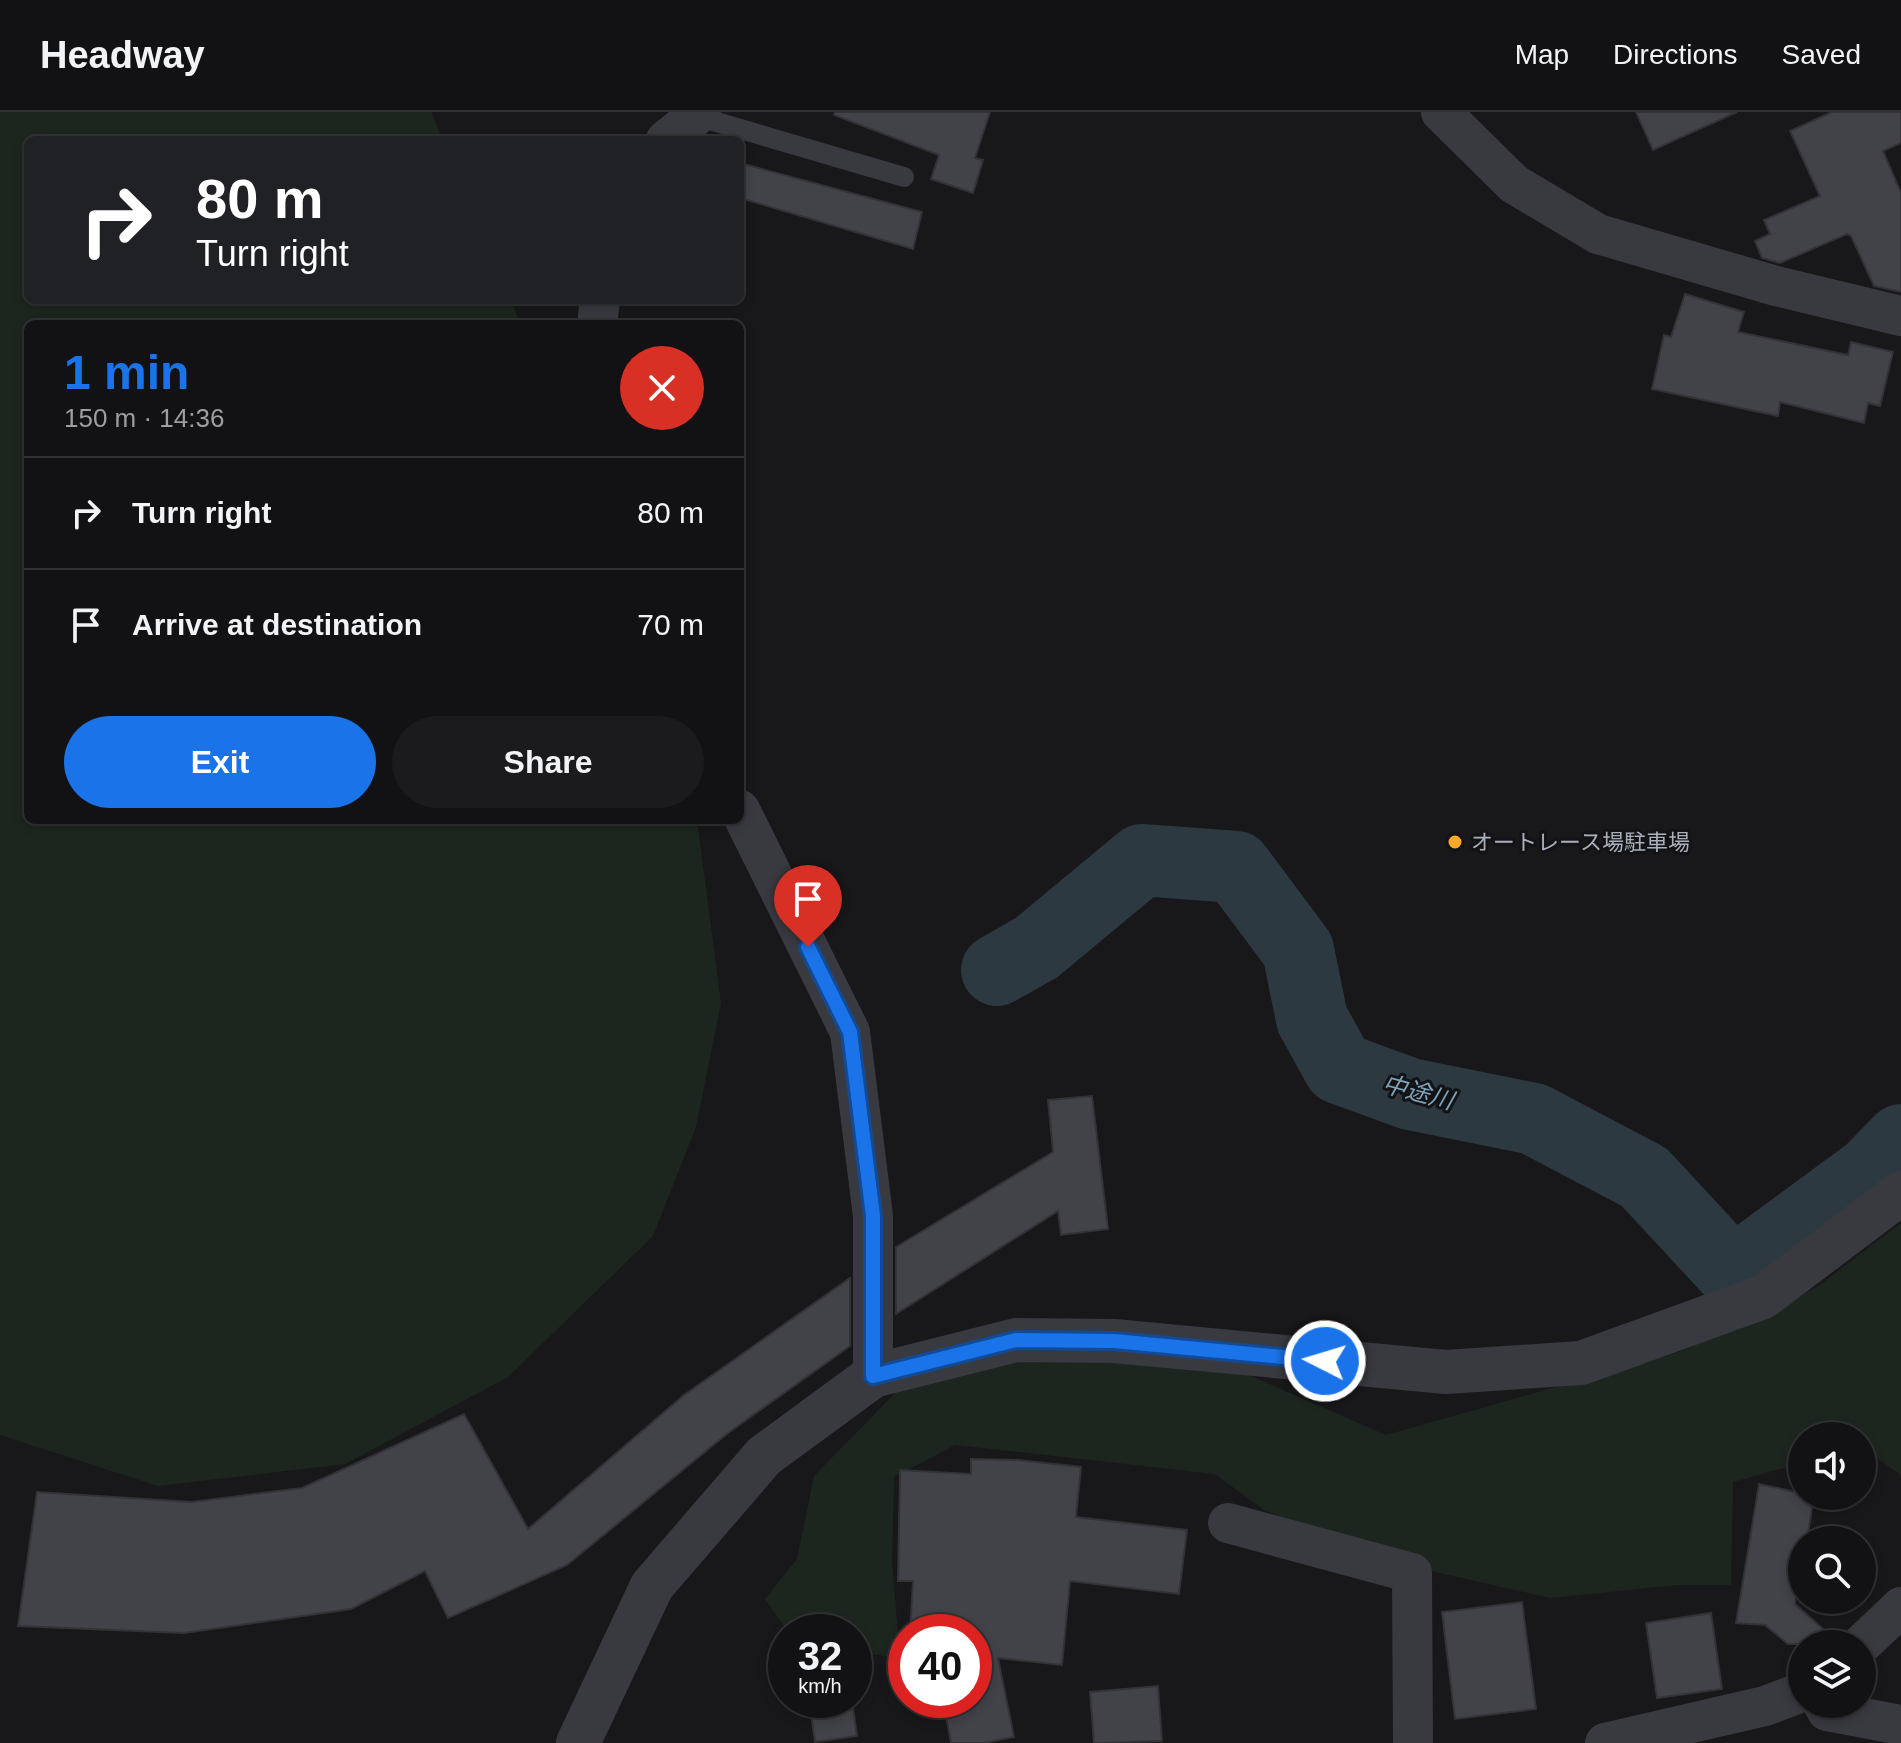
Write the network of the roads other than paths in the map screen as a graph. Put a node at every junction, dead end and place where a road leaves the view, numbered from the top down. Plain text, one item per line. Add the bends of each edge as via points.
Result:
1 (1441, 112) edge
2 (688, 123) edge
3 (740, 136) edge
4 (744, 137) edge
5 (904, 177) dead end
6 (1901, 316) edge
7 (744, 818) edge
8 (1901, 1193) edge
9 (874, 1359) junction
10 (1228, 1523) dead end
11 (1901, 1607) edge
12 (1876, 1631) edge
13 (1788, 1697) edge
14 (1864, 1718) edge
15 (1901, 1725) edge
16 (578, 1743) edge
17 (1413, 1743) edge
18 (1605, 1743) edge

1 - 6 street via 1514,184 1598,234
2 - 3 lane
4 - 5 lane
7 - 9 street via 850,1032 873,1216
8 - 9 street via 1763,1297 1581,1363 1446,1372 1114,1341 1016,1340
9 - 16 street via 764,1456 652,1586
10 - 17 street via 1412,1573
11 - 12 street
13 - 18 street
14 - 15 street

